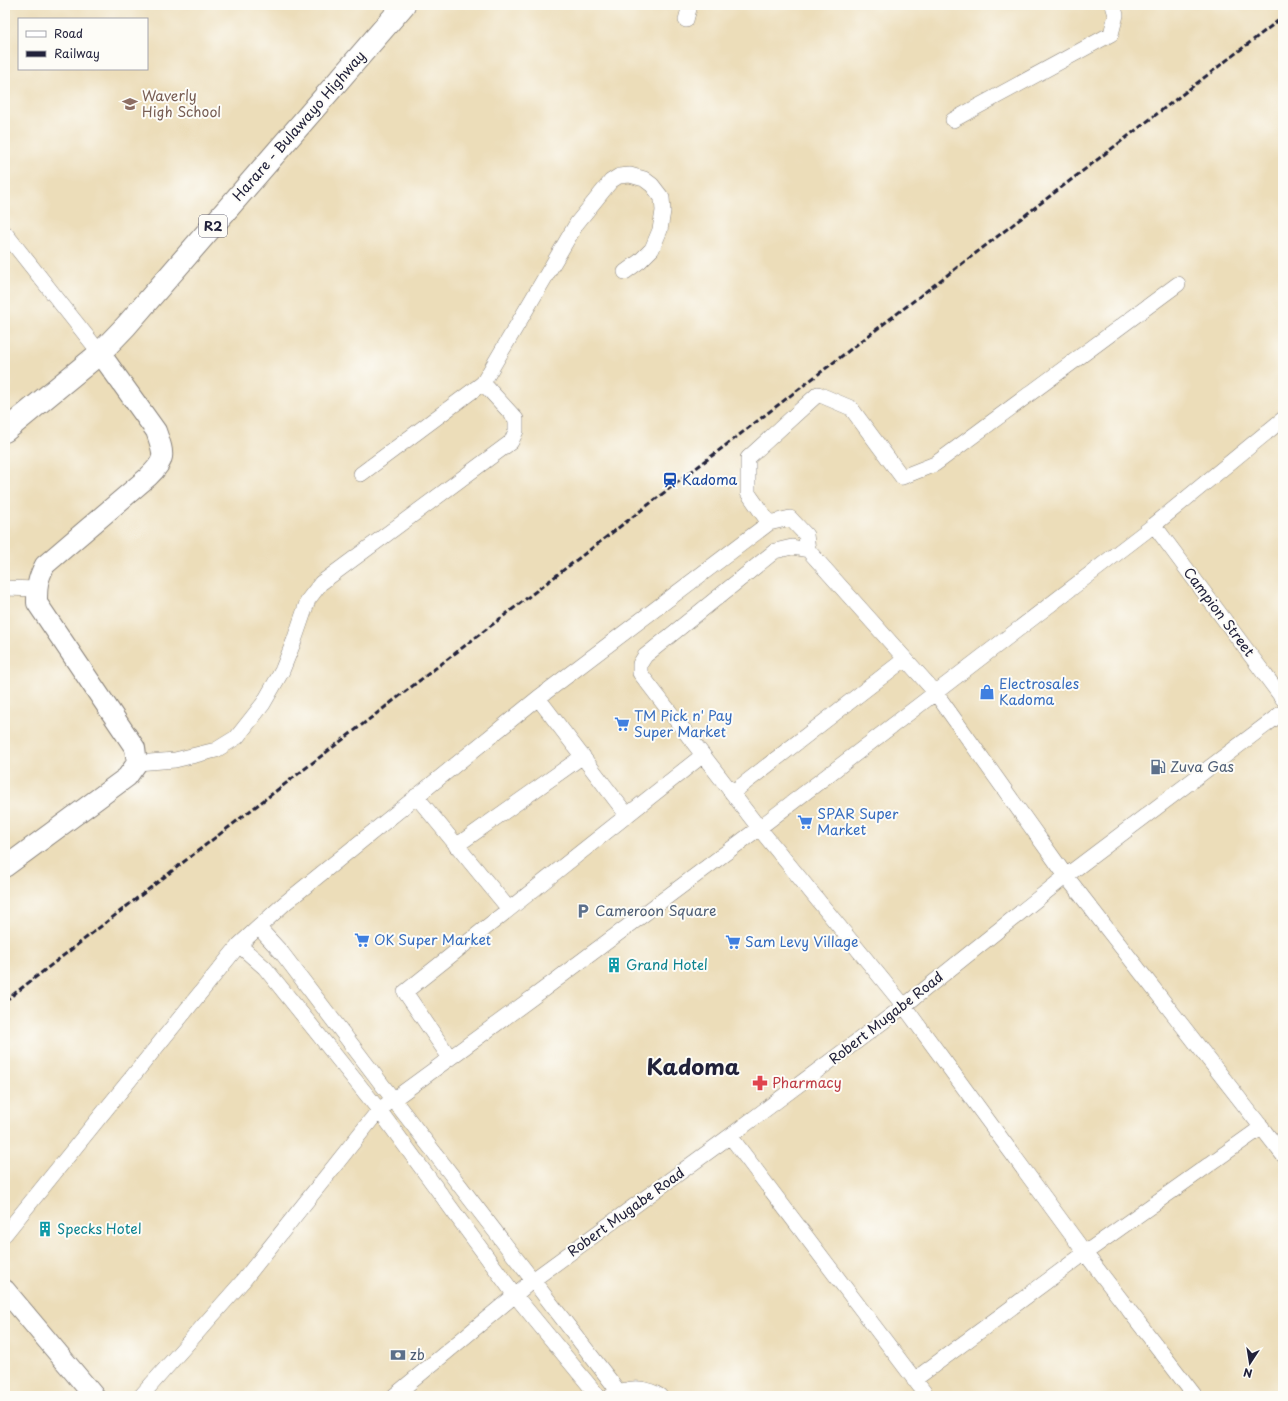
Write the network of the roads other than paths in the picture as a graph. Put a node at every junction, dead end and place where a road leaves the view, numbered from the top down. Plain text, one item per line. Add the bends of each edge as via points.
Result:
1 (404, 5) edge
2 (690, 5) edge
3 (1113, 5) edge
4 (686, 20) dead end
5 (953, 120) dead end
6 (5, 233) edge
7 (625, 272) dead end
8 (1178, 284) dead end
9 (100, 353) junction
10 (483, 383) junction
11 (1283, 419) edge
12 (5, 431) edge
13 (361, 474) dead end
14 (769, 523) junction
15 (1154, 525) junction
16 (808, 550) junction
17 (5, 588) edge
18 (37, 589) junction
19 (905, 659) junction
20 (935, 692) junction
21 (538, 698) junction
22 (1283, 699) edge
23 (1283, 712) edge
24 (703, 755) junction
25 (583, 756) junction
26 (137, 763) junction
27 (732, 793) junction
28 (416, 796) junction
29 (628, 815) junction
30 (759, 828) junction
31 (456, 846) junction
32 (5, 867) edge
33 (1066, 876) junction
34 (509, 909) junction
35 (259, 928) junction
36 (239, 945) junction
37 (904, 1006) junction
38 (450, 1058) junction
39 (393, 1099) junction
40 (379, 1110) junction
41 (1262, 1127) junction
42 (730, 1136) junction
43 (1283, 1155) edge
44 (5, 1234) edge
45 (1085, 1253) junction
46 (533, 1280) junction
47 (5, 1290) edge
48 (514, 1294) junction
49 (914, 1380) junction
50 (615, 1394) edge
51 (94, 1396) edge
52 (141, 1396) edge
53 (394, 1396) edge
54 (598, 1396) edge
55 (660, 1396) edge
56 (927, 1396) edge
57 (1195, 1396) edge

1 - 9 highway, Harare - Bulawayo Highway / R2
2 - 4 street
3 - 5 street via 1116,15 1111,34
6 - 9 street
7 - 10 street via 652,249 660,230 663,212 662,198 652,185 644,179 630,175 619,176 611,181 577,223
8 - 14 street via 935,464 902,477 851,408 818,394 748,458 748,493
9 - 12 highway, Harare - Bulawayo Highway / R2
9 - 18 main road via 156,431 163,458 148,477 45,565 39,576
10 - 13 street
10 - 26 street via 516,419 516,431 511,442 321,584 308,600 282,671 263,704 237,737 216,750 175,760
11 - 15 street
14 - 16 street via 790,518 806,535
14 - 21 street
15 - 20 street
15 - 22 street, Campion Street
16 - 19 street
16 - 24 street via 792,547 775,550 645,656 640,664 640,673
17 - 18 street
18 - 26 main road via 37,604 135,748
19 - 20 street
19 - 27 street
20 - 30 street
20 - 33 street
21 - 25 street
21 - 28 street
23 - 33 street, Robert Mugabe Road
24 - 27 street
24 - 29 street
25 - 29 street
25 - 31 street
26 - 32 main road via 127,777
27 - 30 street
28 - 31 street
28 - 35 street via 284,903
29 - 34 street
30 - 37 street
30 - 38 street
31 - 34 street
33 - 37 street, Robert Mugabe Road
33 - 41 street
34 - 38 street via 405,992
35 - 36 street
35 - 39 street via 282,953
36 - 40 street via 265,968
36 - 44 street
37 - 42 street, Robert Mugabe Road
37 - 45 street
38 - 39 street
39 - 40 street
39 - 46 street
40 - 48 street
40 - 52 street via 243,1281
41 - 43 street
41 - 45 street
42 - 46 street, Robert Mugabe Road
42 - 49 street
45 - 49 street
45 - 57 street
46 - 48 street, Robert Mugabe Road
46 - 50 street
47 - 51 main road
48 - 53 street, Robert Mugabe Road
48 - 54 street
49 - 56 street
50 - 55 street via 635,1388 652,1391

